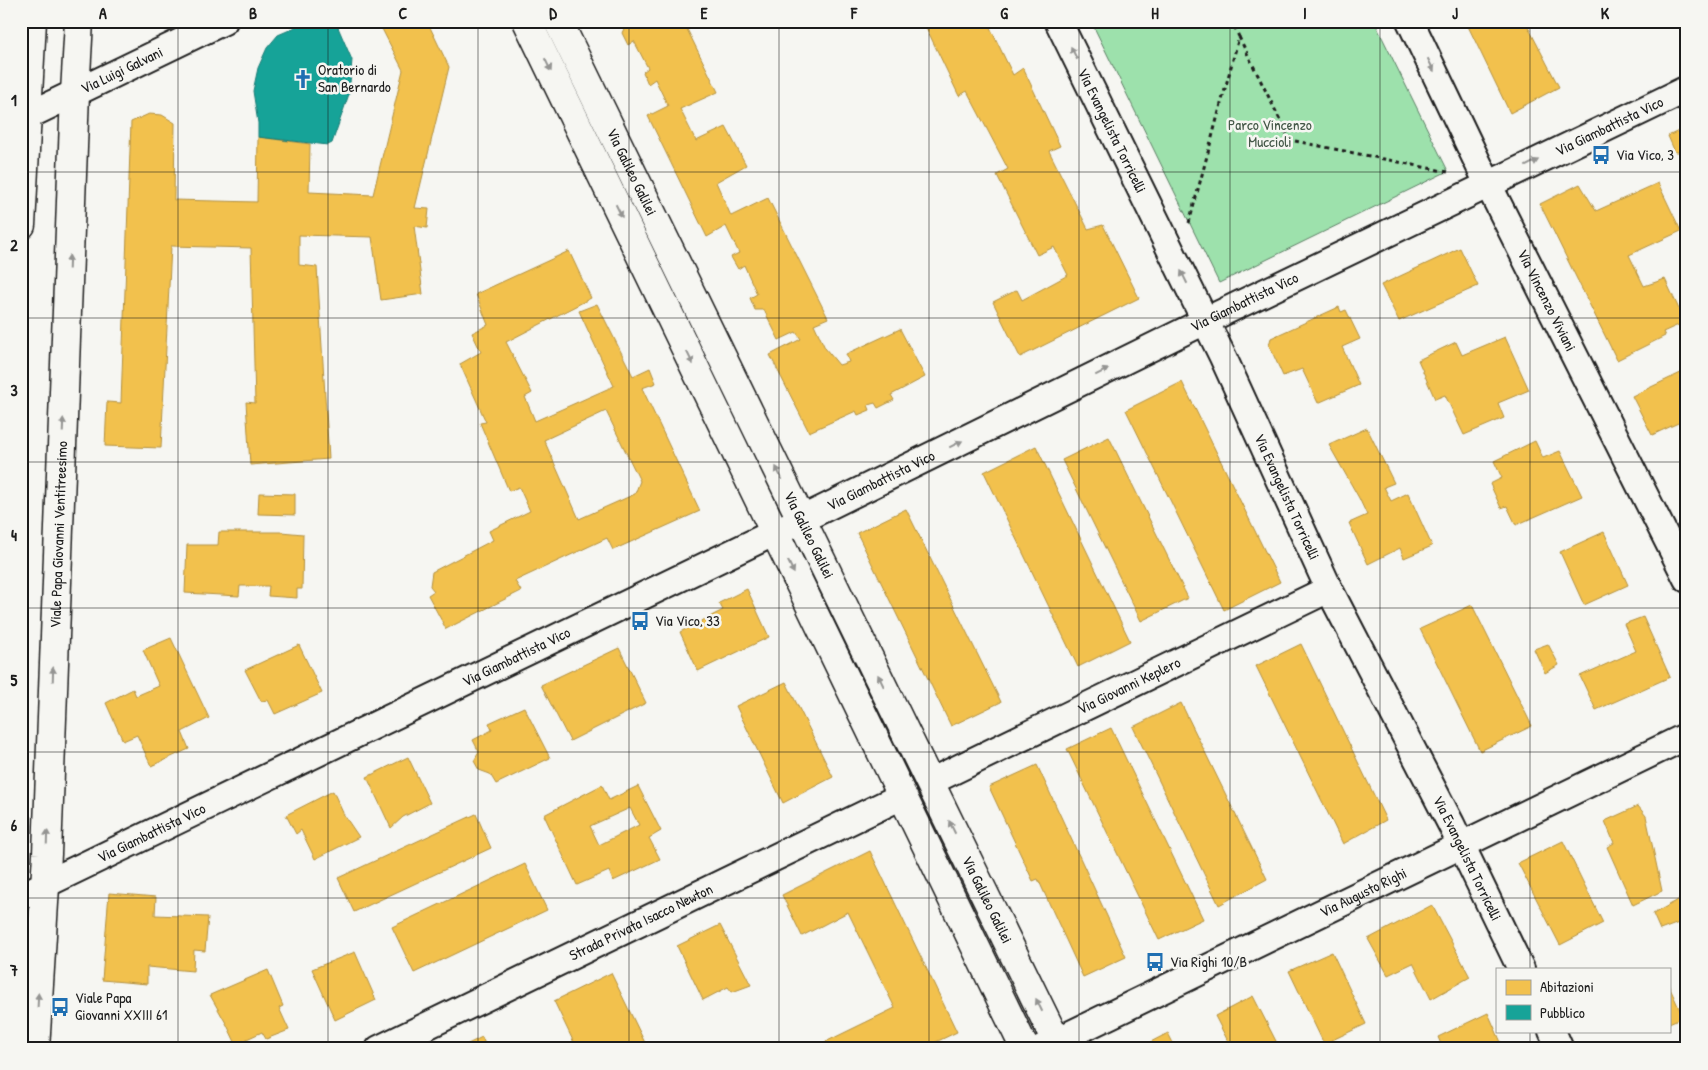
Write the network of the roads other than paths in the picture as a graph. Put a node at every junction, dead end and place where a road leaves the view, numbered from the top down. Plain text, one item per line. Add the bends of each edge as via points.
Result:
1 (32, 21) edge
2 (79, 21) edge
3 (224, 21) edge
4 (527, 21) edge
5 (558, 21) edge
6 (1058, 21) edge
7 (1410, 21) edge
8 (1687, 89) edge
9 (75, 93) junction
10 (24, 118) edge
11 (1488, 184) junction
12 (21, 225) edge
13 (1205, 321) junction
14 (802, 519) junction
15 (775, 532) junction
16 (1687, 579) edge
17 (1329, 589) junction
18 (1687, 736) edge
19 (930, 782) junction
20 (902, 796) junction
21 (1461, 845) junction
22 (33, 891) edge
23 (1521, 968) edge
24 (1552, 1032) edge
25 (1052, 1046) edge
26 (35, 1049) edge
27 (379, 1049) edge
28 (1025, 1049) edge
29 (1560, 1049) edge

1 - 10 street
2 - 9 street, Viale Papa Giovanni Ventitreesimo
3 - 9 street, Via Luigi Galvani
4 -> 15 street, Via Galileo Galilei
14 -> 5 street, Via Galileo Galilei
13 -> 6 street, Via Evangelista Torricelli
7 -> 11 street, Via Vincenzo Viviani
11 -> 8 street, Via Giambattista Vico
9 - 10 street, Via Luigi Galvani
22 -> 9 street, Viale Papa Giovanni Ventitreesimo
10 - 12 street
11 - 13 street, Via Giambattista Vico
11 - 16 street, Via Vincenzo Viviani
14 -> 13 street, Via Giambattista Vico
13 - 17 street, Via Evangelista Torricelli
14 - 15 street, Via Giambattista Vico
19 -> 14 street, Via Galileo Galilei
15 -> 20 street, Via Galileo Galilei
15 - 22 street, Via Giambattista Vico
17 - 19 street, Via Giovanni Keplero
17 - 21 street, Via Evangelista Torricelli
18 - 21 street, Via Augusto Righi
25 -> 19 street, Via Galileo Galilei
20 - 27 street, Strada Privata Isacco Newton
20 - 28 street, Via Galileo Galilei
21 - 23 street, Via Evangelista Torricelli
21 - 25 street, Via Augusto Righi
26 -> 22 street, Viale Papa Giovanni Ventitreesimo
24 - 29 street

